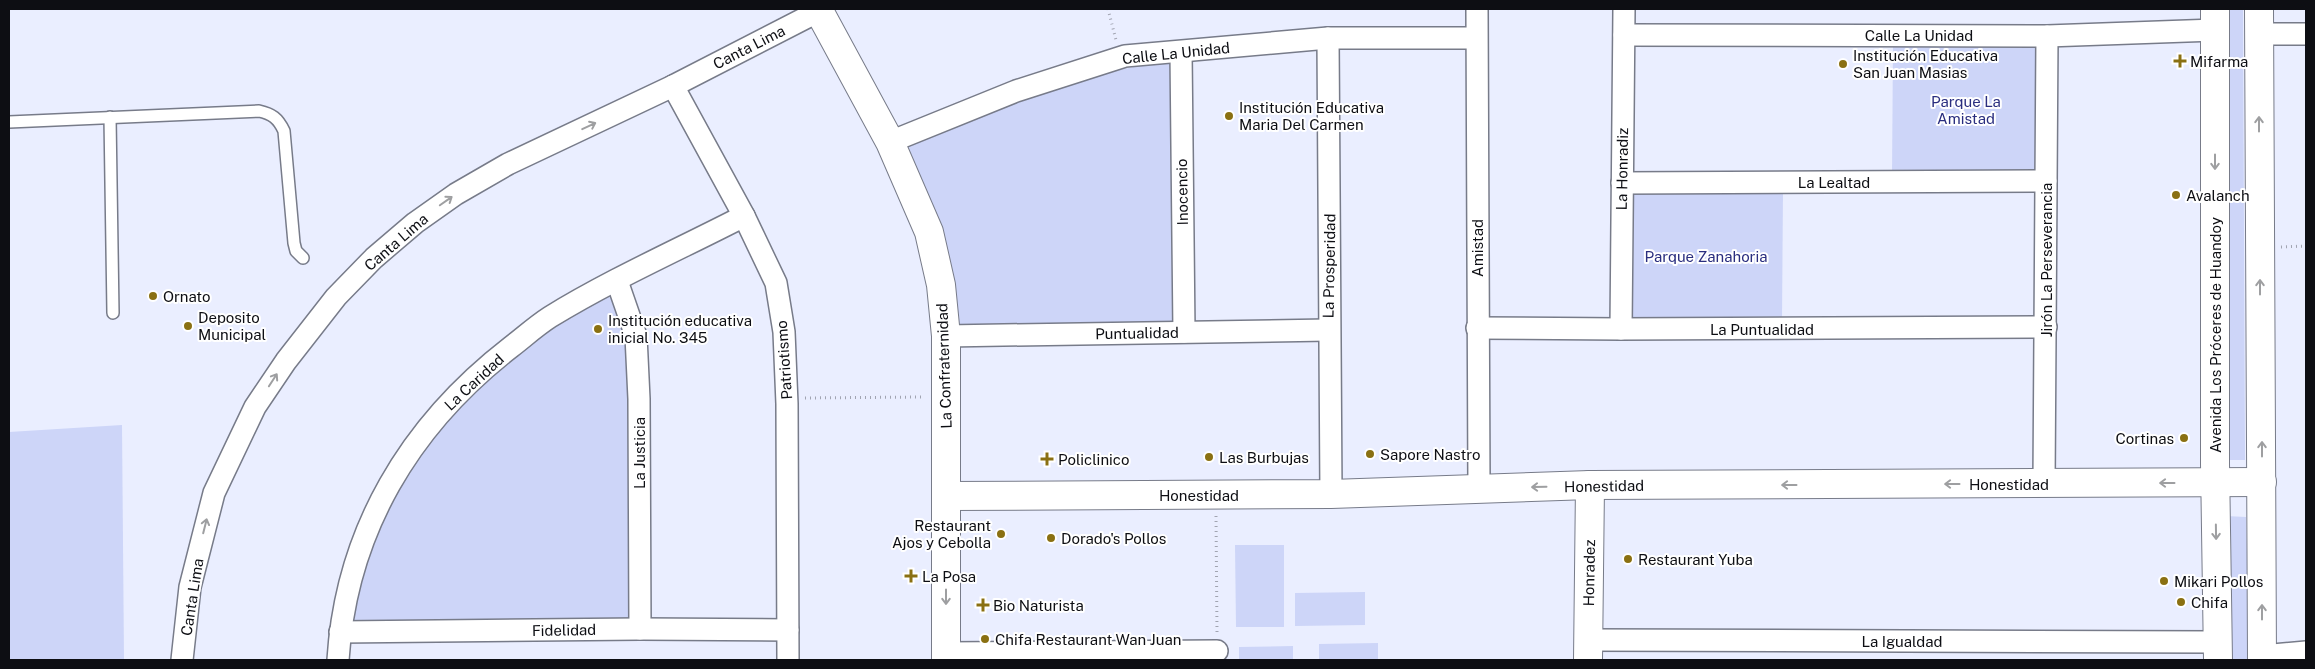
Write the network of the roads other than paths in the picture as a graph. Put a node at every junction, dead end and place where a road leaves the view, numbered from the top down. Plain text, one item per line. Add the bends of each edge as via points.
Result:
1 (820, 9) edge
2 (1477, 9) edge
3 (1624, 9) edge
4 (2215, 20) edge
5 (2259, 22) edge
6 (2306, 34) edge
7 (1624, 35) junction
8 (2047, 36) junction
9 (1328, 38) junction
10 (1476, 38) junction
11 (1181, 52) junction
12 (673, 86) junction
13 (110, 117) junction
14 (9, 122) edge
15 (890, 142) junction
16 (2046, 181) junction
17 (1622, 183) junction
18 (744, 216) junction
19 (303, 258) dead end
20 (617, 281) junction
21 (113, 313) dead end
22 (2046, 327) junction
23 (1477, 328) junction
24 (1621, 329) junction
25 (1328, 330) junction
26 (1184, 332) junction
27 (946, 336) junction
28 (2262, 482) junction
29 (2215, 483) junction
30 (2044, 484) junction
31 (1590, 485) junction
32 (1479, 488) junction
33 (1331, 494) junction
34 (947, 496) junction
35 (640, 629) junction
36 (788, 630) junction
37 (340, 632) junction
38 (1588, 650) edge
39 (2050, 651) edge
40 (2218, 651) edge
41 (1217, 652) road end
42 (2306, 652) edge
43 (946, 656) edge
44 (2262, 658) edge
45 (182, 660) edge
46 (338, 660) edge
47 (788, 660) edge

1 - 12 street, Canta Lima
1 - 15 street, La Confraternidad
2 - 10 street, Amistad
3 - 7 street, La Honradiz
4 - 8 street, Calle La Unidad
4 -> 29 street, Avenida Los Próceres de Huandoy
5 - 6 street
28 -> 5 street
7 - 8 street, Calle La Unidad
7 - 17 street, La Honradiz
8 - 16 street, Jirón La Perseverancia
9 - 10 street, Calle La Unidad
9 - 11 street, Calle La Unidad
9 - 25 street, La Prosperidad
10 - 23 street, Amistad
11 - 15 street, Calle La Unidad via 1121,58 1016,91
11 - 26 street, Inocencio
12 - 18 street, Patriotismo
45 -> 12 street, Canta Lima via 190,587 214,494 255,407 336,297 374,258 456,194 508,164
13 - 14 lane
13 - 19 lane via 259,111 279,120 284,130 294,243
13 - 21 lane
15 - 27 street, La Confraternidad via 929,232 941,284
16 - 17 street, La Lealtad
16 - 22 street, Jirón La Perseverancia
17 - 24 street, La Honradiz
18 - 20 street, La Caridad
18 - 36 street, Patriotismo via 776,283 784,332
20 - 35 street, La Justicia via 636,336
20 - 37 street, La Caridad via 549,318 502,355 462,388 418,438 388,485 361,546 347,591
22 - 24 street, La Puntualidad
22 - 30 street, Jirón La Perseverancia
23 - 24 street, La Puntualidad
23 - 32 street, Amistad
25 - 26 street, Puntualidad
25 - 33 street, La Prosperidad
26 - 27 street, Puntualidad
27 - 34 street, La Confraternidad
28 - 29 street, Honestidad
44 -> 28 street
29 -> 30 street, Honestidad
29 -> 40 street, Avenida Los Próceres de Huandoy
30 -> 31 street, Honestidad
31 -> 32 street, Honestidad
31 - 38 street, Honradez
32 - 33 street, Honestidad
33 - 34 street, Honestidad
34 -> 43 street, La Confraternidad
35 - 36 street, Fidelidad
35 - 37 street, Fidelidad
36 - 47 street, Patriotismo
37 - 46 street, La Caridad
38 - 39 street, La Igualdad
39 - 40 street, La Igualdad
41 - 43 street
42 - 44 street

